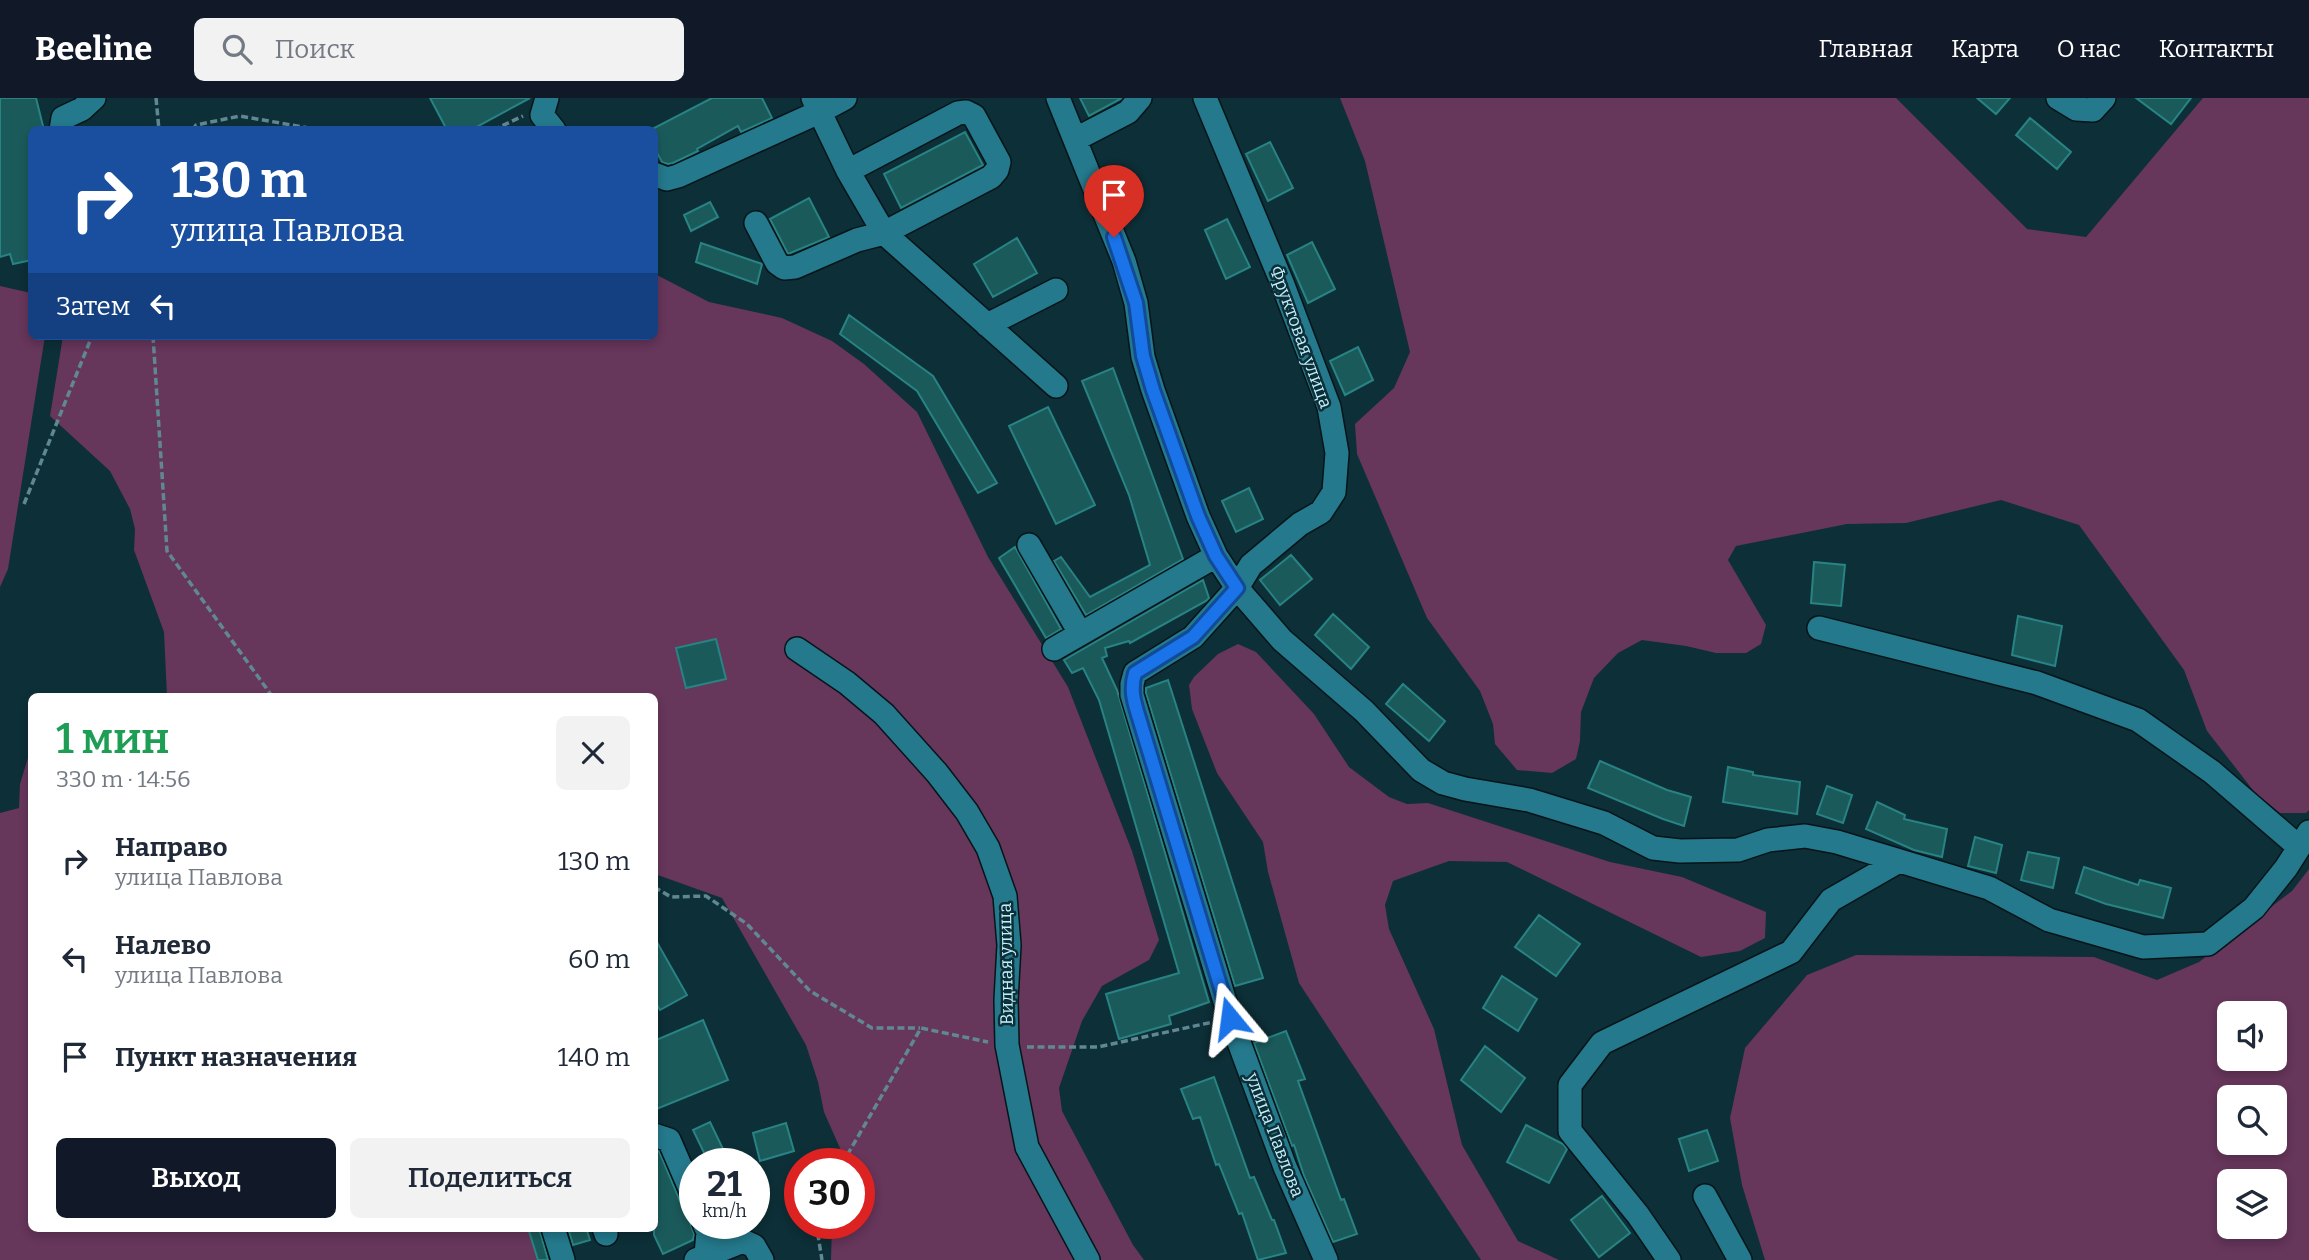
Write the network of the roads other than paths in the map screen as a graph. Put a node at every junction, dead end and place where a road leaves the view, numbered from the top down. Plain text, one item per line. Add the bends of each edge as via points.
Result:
1 (94, 98) edge
2 (845, 98) edge
3 (1058, 98) edge
4 (1140, 98) edge
5 (1205, 98) edge
6 (2058, 98) edge
7 (2104, 98) edge
8 (816, 105) edge
9 (62, 126) edge
10 (1076, 139) junction
11 (848, 171) junction
12 (658, 176) edge
13 (756, 222) dead end
14 (884, 233) junction
15 (1056, 290) dead end
16 (987, 325) junction
17 (1056, 386) dead end
18 (1029, 545) dead end
19 (1216, 556) junction
20 (1237, 588) junction
21 (1819, 628) dead end
22 (1080, 633) junction
23 (797, 649) dead end
24 (1054, 649) dead end
25 (2304, 839) edge
26 (1899, 861) junction
27 (658, 1136) edge
28 (679, 1163) edge
29 (1705, 1196) dead end
30 (554, 1232) edge
31 (706, 1239) edge
32 (701, 1257) edge
33 (563, 1260) edge
34 (762, 1260) edge
35 (1088, 1260) edge
36 (1326, 1260) edge
37 (1669, 1260) edge
38 (1740, 1260) edge

1 - 9 street via 63,118
2 - 8 street
3 - 10 street
4 - 10 street via 1128,112
5 - 20 street, Фруктовая улица via 1329,407 1338,453 1334,492 1321,512 1251,565
6 - 7 street via 2076,109 2093,110
8 - 11 street
8 - 12 street via 678,176
10 - 19 street via 1124,261 1153,390
11 - 14 street
11 - 14 street via 958,113 974,116 999,162 997,170
13 - 14 street via 784,268
14 - 16 street
15 - 16 street
16 - 17 street
18 - 22 street
19 - 20 street
19 - 22 street
20 - 26 street via 1282,640 1364,711 1421,770 1443,783 1541,803 1604,823 1653,848 1738,850 1805,836
20 - 36 street, улица Павлова via 1193,637 1135,673 1132,695 1230,1018 1285,1167
21 - 25 street via 2037,683 2138,720
22 - 24 street
23 - 35 street, Видная улица via 884,714 937,773 988,848 1005,896 1007,1045 1027,1147
25 - 26 street via 2254,908 2208,944 2143,947 2049,920 1989,888
26 - 37 street via 1830,900 1791,952 1602,1044 1570,1085 1570,1131
27 - 28 street via 669,1140
29 - 38 street
30 - 33 street
31 - 32 street
32 - 34 street via 743,1241 754,1246

